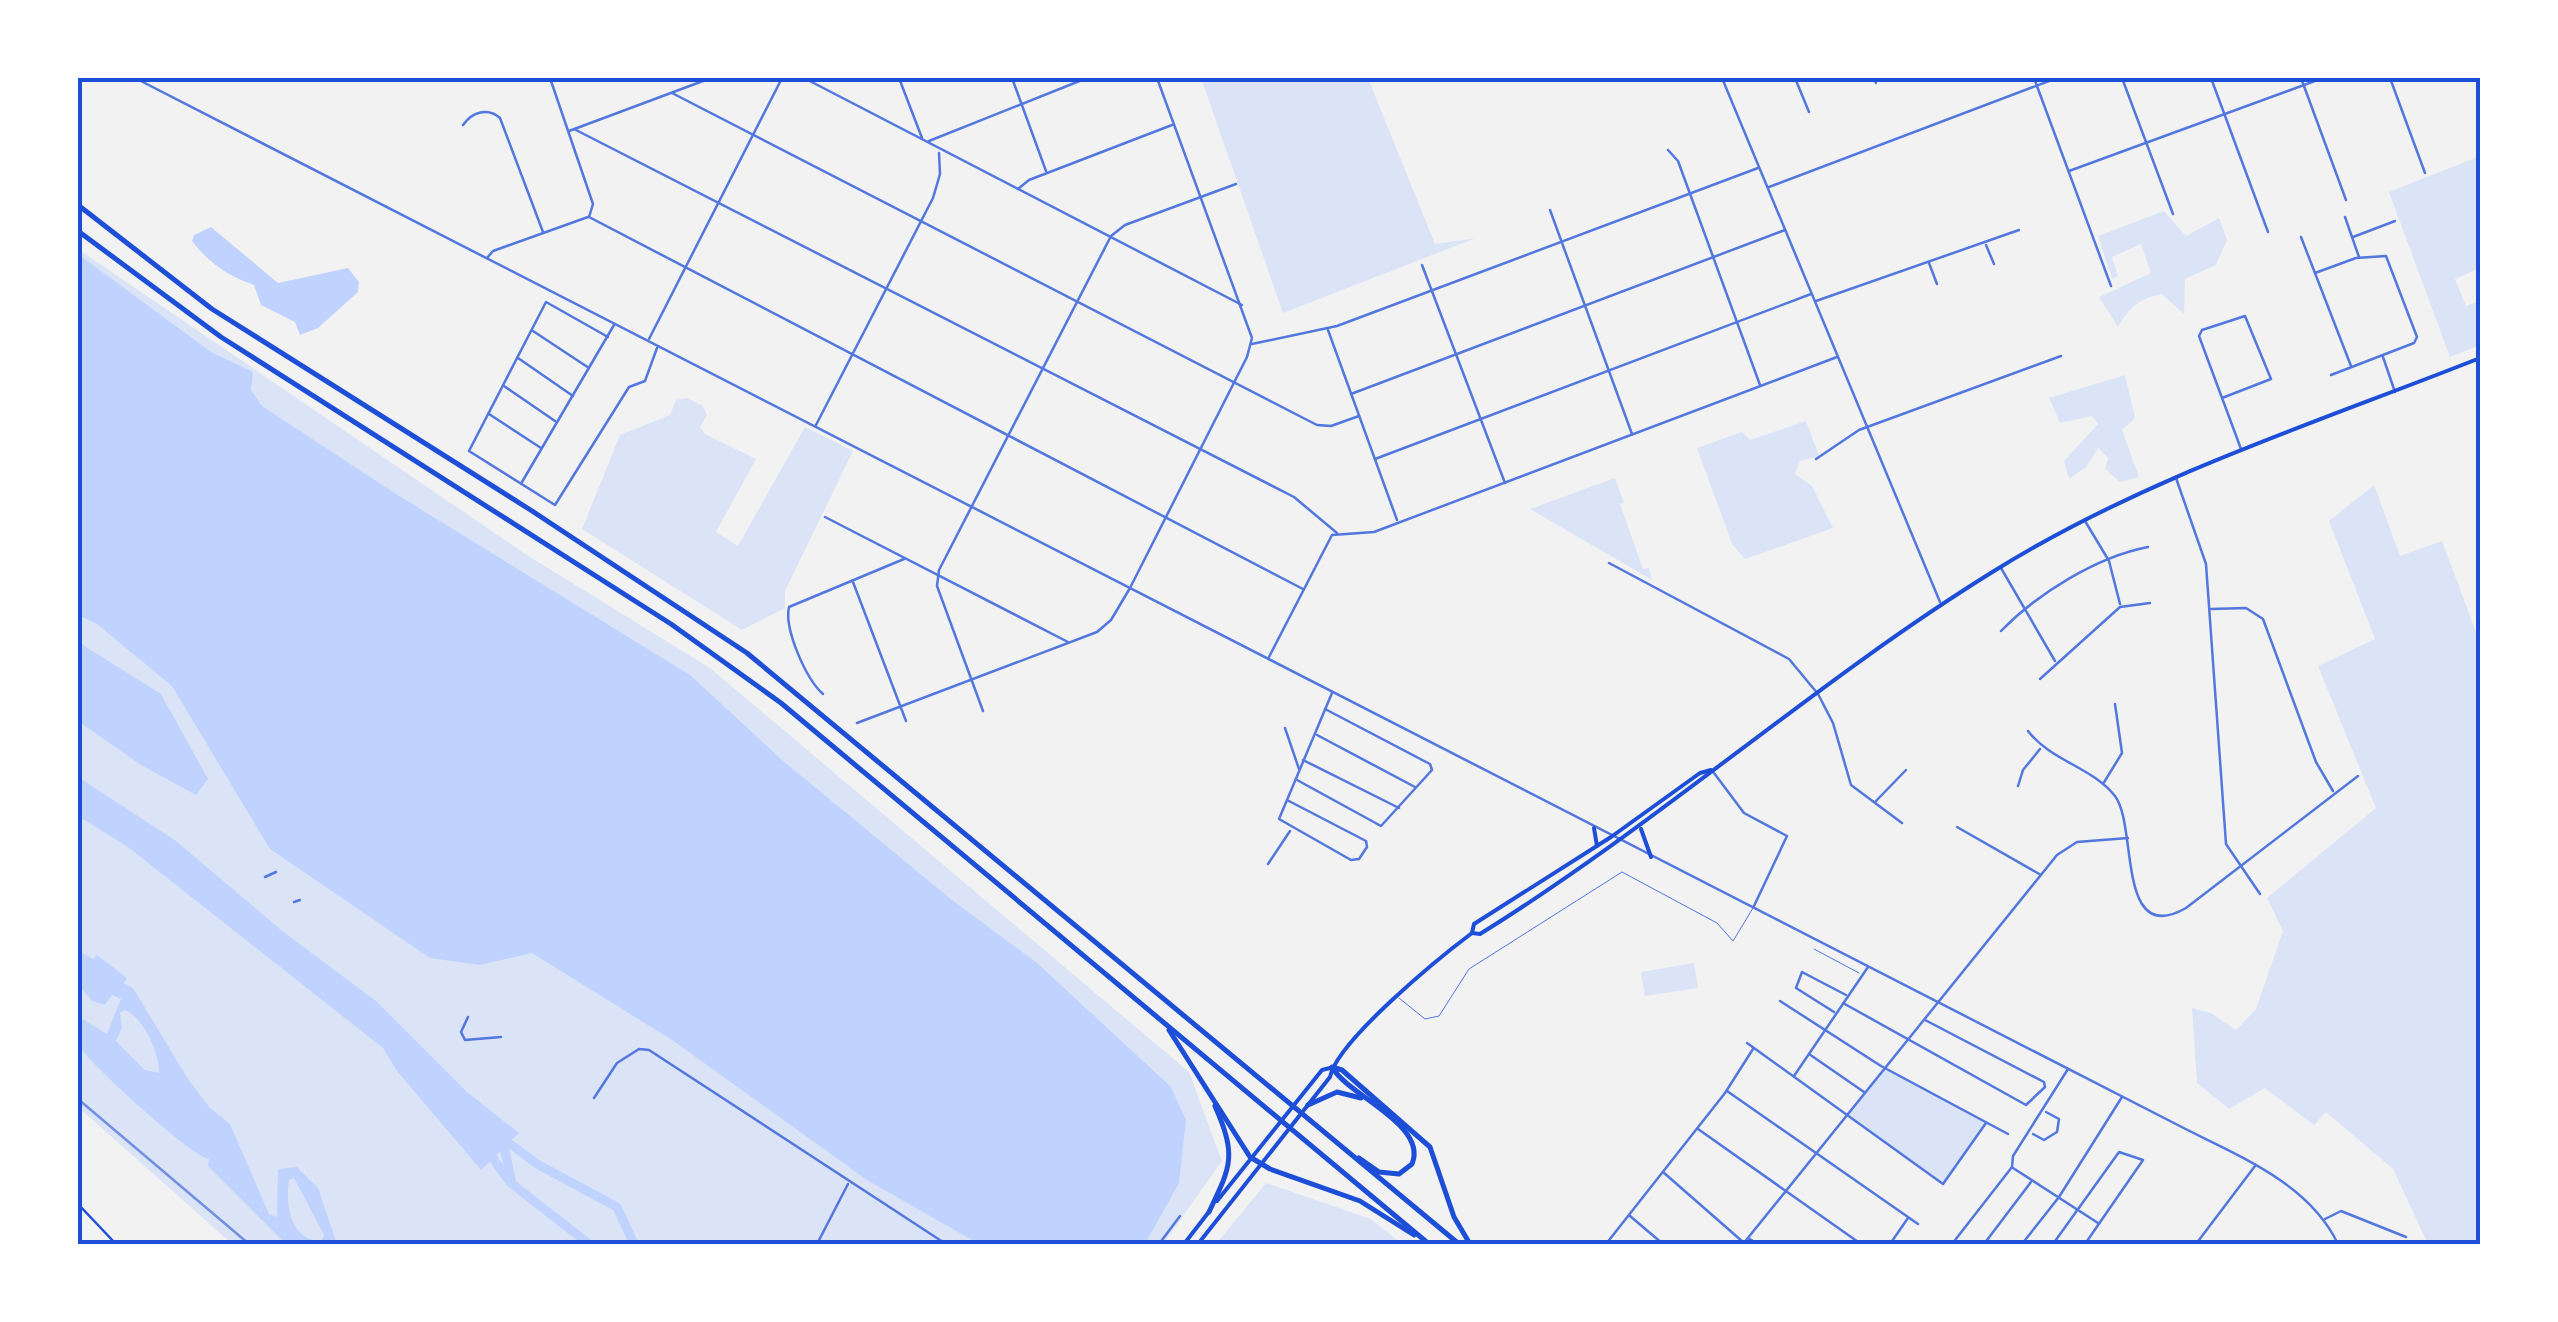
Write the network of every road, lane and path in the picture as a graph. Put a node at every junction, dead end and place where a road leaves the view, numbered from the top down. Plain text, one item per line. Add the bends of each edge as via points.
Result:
1 (135, 78) edge
2 (550, 78) edge
3 (710, 78) edge
4 (782, 78) edge
5 (804, 78) edge
6 (899, 78) edge
7 (1012, 78) edge
8 (1087, 78) edge
9 (1157, 78) edge
10 (1722, 78) edge
11 (1795, 78) edge
12 (2034, 78) edge
13 (2057, 78) edge
14 (2122, 78) edge
15 (2211, 78) edge
16 (2300, 78) edge
17 (2324, 78) edge
18 (2390, 78) edge
19 (2477, 78) edge
20 (2037, 85) junction
21 (2303, 85) junction
22 (2480, 87) edge
23 (672, 93) junction
24 (1021, 103) junction
25 (1810, 112) dead end
26 (2224, 113) junction
27 (1174, 124) junction
28 (463, 125) dead end
29 (571, 130) junction
30 (753, 135) junction
31 (922, 140) junction
32 (2147, 142) junction
33 (928, 143) junction
34 (939, 150) junction
35 (1668, 150) dead end
36 (1759, 168) junction
37 (2069, 171) junction
38 (1047, 172) junction
39 (2425, 172) dead end
40 (1236, 184) dead end
41 (1768, 188) junction
42 (1017, 190) junction
43 (1690, 194) junction
44 (1202, 197) junction
45 (2346, 200) dead end
46 (718, 203) junction
47 (78, 205) edge
48 (1550, 210) dead end
49 (2173, 214) dead end
50 (589, 216) junction
51 (2345, 217) dead end
52 (920, 221) junction
53 (2395, 222) dead end
54 (1785, 230) junction
55 (2019, 230) dead end
56 (78, 231) edge
57 (543, 232) junction
58 (2268, 232) dead end
59 (2301, 237) dead end
60 (2353, 237) junction
61 (1109, 239) junction
62 (1560, 242) junction
63 (1985, 244) junction
64 (1713, 257) junction
65 (487, 258) junction
66 (2359, 258) junction
67 (1929, 262) junction
68 (1994, 264) dead end
69 (1422, 265) dead end
70 (686, 267) junction
71 (2315, 273) junction
72 (1937, 284) dead end
73 (2111, 286) dead end
74 (886, 288) junction
75 (1432, 290) junction
76 (1811, 294) junction
77 (1077, 302) junction
78 (1814, 302) junction
79 (1242, 305) junction
80 (1584, 306) junction
81 (1737, 322) junction
82 (615, 324) junction
83 (1328, 329) junction
84 (532, 330) junction
85 (608, 337) junction
86 (648, 341) junction
87 (1250, 345) junction
88 (658, 346) junction
89 (852, 354) junction
90 (1456, 354) junction
91 (2061, 356) dead end
92 (2382, 356) junction
93 (1837, 357) junction
94 (517, 358) junction
95 (2480, 358) edge
96 (2352, 367) junction
97 (590, 368) junction
98 (1043, 369) junction
99 (1608, 371) junction
100 (2330, 375) dead end
101 (1234, 382) junction
102 (503, 385) junction
103 (1760, 386) junction
104 (2395, 392) junction
105 (1351, 394) junction
106 (573, 396) junction
107 (2222, 398) junction
108 (488, 414) junction
109 (1359, 416) junction
110 (1480, 419) junction
111 (558, 422) junction
112 (816, 426) junction
113 (1866, 428) junction
114 (1632, 434) junction
115 (1008, 435) junction
116 (542, 449) junction
117 (1200, 449) junction
118 (2242, 450) junction
119 (1375, 459) junction
120 (1816, 459) dead end
121 (2175, 477) junction
122 (1504, 483) junction
123 (521, 484) junction
124 (970, 506) junction
125 (824, 517) dead end
126 (1166, 517) junction
127 (2084, 520) junction
128 (1398, 523) junction
129 (1337, 533) junction
130 (2148, 547) dead end
131 (904, 558) junction
132 (2110, 560) junction
133 (1609, 563) dead end
134 (2000, 567) junction
135 (937, 575) junction
136 (853, 581) junction
137 (1130, 588) junction
138 (1303, 589) junction
139 (2150, 604) dead end
140 (1942, 605) junction
141 (2120, 607) junction
142 (2024, 608) junction
143 (2210, 609) junction
144 (2001, 631) dead end
145 (1069, 643) junction
146 (1268, 659) junction
147 (2056, 663) junction
148 (971, 680) junction
149 (2040, 680) dead end
150 (1332, 692) junction
151 (823, 694) dead end
152 (1818, 694) junction
153 (2115, 704) dead end
154 (901, 706) junction
155 (1325, 709) junction
156 (983, 711) dead end
157 (906, 721) dead end
158 (857, 722) dead end
159 (1285, 728) dead end
160 (2028, 731) dead end
161 (1314, 733) junction
162 (2042, 748) junction
163 (1303, 760) junction
164 (1299, 770) junction
165 (1712, 770) junction
166 (1906, 770) dead end
167 (2358, 776) dead end
168 (1296, 779) junction
169 (2103, 784) junction
170 (2018, 786) dead end
171 (1417, 788) junction
172 (2335, 793) junction
173 (1287, 800) junction
174 (1874, 803) junction
175 (1400, 808) junction
176 (1902, 823) dead end
177 (1642, 826) junction
178 (1957, 827) dead end
179 (1594, 828) junction
180 (1291, 830) junction
181 (1611, 837) junction
182 (2128, 838) junction
183 (1620, 842) junction
184 (1597, 846) junction
185 (1650, 857) junction
186 (1268, 864) dead end
187 (2239, 867) junction
188 (276, 872) dead end
189 (2041, 875) junction
190 (265, 877) dead end
191 (2260, 894) dead end
192 (300, 900) dead end
193 (294, 902) dead end
194 (1754, 908) junction
195 (1472, 933) junction
196 (1814, 949) dead end
197 (1868, 966) junction
198 (1862, 975) junction
199 (1397, 996) junction
200 (1848, 996) junction
201 (1780, 1001) dead end
202 (1940, 1002) junction
203 (1843, 1004) junction
204 (1836, 1013) junction
205 (1154, 1014) junction
206 (468, 1017) dead end
207 (1923, 1019) junction
208 (1825, 1030) junction
209 (501, 1037) dead end
210 (1909, 1038) junction
211 (1747, 1043) dead end
212 (1754, 1048) junction
213 (1809, 1054) junction
214 (1332, 1067) junction
215 (1885, 1068) junction
216 (2068, 1068) junction
217 (1793, 1077) junction
218 (1206, 1085) junction
219 (1726, 1090) junction
220 (1865, 1093) junction
221 (2122, 1096) junction
222 (594, 1098) dead end
223 (1372, 1103) junction
224 (1308, 1105) junction
225 (2044, 1112) junction
226 (1847, 1116) junction
227 (1986, 1123) junction
228 (1696, 1128) junction
229 (2031, 1133) junction
230 (2008, 1134) dead end
231 (1338, 1144) junction
232 (1816, 1153) junction
233 (1250, 1157) junction
234 (1260, 1165) junction
235 (2254, 1166) junction
236 (2012, 1167) junction
237 (1662, 1172) junction
238 (2032, 1181) junction
239 (848, 1184) junction
240 (1786, 1192) junction
241 (2058, 1197) junction
242 (78, 1204) edge
243 (2079, 1210) junction
244 (1209, 1212) junction
245 (1629, 1215) junction
246 (1180, 1216) dead end
247 (1908, 1217) junction
248 (2324, 1220) junction
249 (1918, 1224) dead end
250 (2100, 1224) junction
251 (2406, 1236) dead end
252 (1748, 1238) junction
253 (115, 1244) edge
254 (816, 1244) edge
255 (946, 1244) edge
256 (1159, 1244) edge
257 (1184, 1244) edge
258 (1198, 1244) edge
259 (1429, 1244) edge
260 (1458, 1244) edge
261 (1470, 1244) edge
262 (1606, 1244) edge
263 (1664, 1244) edge
264 (1743, 1244) edge
265 (1758, 1244) edge
266 (1861, 1244) edge
267 (1890, 1244) edge
268 (1952, 1244) edge
269 (1984, 1244) edge
270 (2022, 1244) edge
271 (2053, 1244) edge
272 (2085, 1244) edge
273 (2196, 1244) edge
274 (2338, 1244) edge

1 - 65 street
2 - 29 street
3 - 23 street
4 - 30 street
5 - 31 street
6 - 31 street
7 - 24 street
8 - 24 street
9 - 27 street
10 - 36 street
11 - 25 street
12 - 20 street
13 - 20 street
14 - 32 street
15 - 26 street
16 - 21 street
17 - 21 street
18 - 39 street
19 - 22 street
20 - 37 street
20 - 41 street
21 - 26 street
21 - 45 street
23 - 29 street
23 - 30 street
24 - 33 street
24 - 38 street
26 - 32 street
26 - 58 street
27 - 38 street
27 - 44 street
28 - 57 street via 480,112 500,118
29 - 46 street
29 - 50 street via 593,204
30 - 46 street
30 - 52 street
31 - 33 street
32 - 37 street
32 - 49 street
33 - 34 street
34 - 42 street
34 - 52 street via 937,190
35 - 43 street
36 - 41 street
36 - 43 street
37 - 73 street
38 - 42 street
40 - 44 street
41 - 54 street
42 - 61 street
43 - 62 street
43 - 64 street
44 - 61 street via 1125,225
44 - 79 street
46 - 70 street
46 - 74 street
47 - 231 highway via 212,309 747,653
48 - 62 street
50 - 57 street
50 - 70 street
51 - 60 street
52 - 74 street
52 - 77 street
53 - 60 street
54 - 64 street
54 - 76 street
55 - 63 street
56 - 205 highway via 220,338 721,659
57 - 65 street
59 - 71 street
60 - 66 street
61 - 77 street
61 - 79 street
62 - 75 street
62 - 80 street
63 - 67 street
63 - 68 street
64 - 80 street
64 - 81 street
65 - 82 street
66 - 71 street
66 - 92 street via 2386,256 2417,339
67 - 72 street
67 - 78 street
69 - 75 street
70 - 86 street
70 - 89 street
71 - 96 street
74 - 89 street
74 - 98 street
75 - 83 street
75 - 90 street
76 - 78 street
76 - 81 street
77 - 98 street
77 - 101 street
78 - 93 street
79 - 87 street
80 - 90 street
80 - 99 street
81 - 99 street
81 - 103 street
82 - 85 street
82 - 86 street
83 - 87 street
83 - 105 street
84 - 85 street via 546,302
84 - 94 street
84 - 97 street
85 - 97 street
86 - 88 street
87 - 101 street
88 - 112 street
88 - 123 street via 644,381 629,387 556,505
89 - 112 street
89 - 115 street
90 - 105 street
90 - 110 street
91 - 113 street
92 - 96 street
92 - 104 street
93 - 103 street
93 - 113 street
94 - 102 street
94 - 106 street
95 - 104 main road
96 - 100 street
97 - 106 street
98 - 115 street
98 - 117 street
99 - 110 street
99 - 114 street
101 - 109 street via 1322,427
101 - 117 street
102 - 108 street
102 - 111 street
103 - 114 street
104 - 118 main road
105 - 109 street
106 - 111 street
107 - 107 street via 2272,379 2246,316 2198,336
107 - 118 street
108 - 116 street
108 - 123 street via 468,451
109 - 119 street
110 - 119 street
110 - 122 street
111 - 116 street
112 - 124 street
113 - 120 street
113 - 140 street
114 - 122 street
115 - 124 street
115 - 126 street
116 - 123 street
117 - 126 street
117 - 129 street via 1306,504
118 - 121 main road
119 - 128 street
121 - 127 main road
121 - 143 street via 2204,552
122 - 128 street
124 - 135 street
124 - 137 street
125 - 131 street
126 - 137 street
126 - 138 street
127 - 132 street
127 - 134 main road
128 - 129 street via 1369,534
129 - 138 street
130 - 132 street
131 - 135 street
131 - 136 street
132 - 141 street
132 - 142 street
133 - 152 street via 1772,647
134 - 140 main road
134 - 142 street
135 - 145 street
135 - 148 street
136 - 151 street via 788,610 811,682
136 - 154 street
137 - 145 street via 1104,628
137 - 146 street
138 - 146 street
139 - 141 street
140 - 152 main road
141 - 147 street
142 - 144 street
142 - 147 street
143 - 172 street via 2246,608 2262,620 2316,762
143 - 187 street via 2225,837
145 - 148 street
146 - 150 street
147 - 149 street
148 - 154 street
148 - 156 street
150 - 155 street
150 - 179 street
152 - 165 main road
152 - 174 street via 1834,723 1851,785
153 - 169 street via 2122,753
154 - 157 street
154 - 158 street
155 - 161 street
155 - 171 street via 1430,764
159 - 164 street
160 - 162 street
161 - 163 street
161 - 171 street
162 - 169 street
162 - 170 street
163 - 164 street
163 - 175 street
164 - 168 street
165 - 177 main road
165 - 181 main road
165 - 194 street via 1744,813 1787,836
166 - 174 street
167 - 172 street
168 - 173 street
168 - 175 street via 1385,825
169 - 182 street via 2124,813
171 - 175 street
172 - 187 street
173 - 180 street via 1278,820
173 - 180 street via 1368,845 1351,860
174 - 176 street
177 - 183 main road
177 - 185 main road
178 - 189 street
179 - 181 street
179 - 184 main road
180 - 186 street
181 - 183 street
181 - 184 main road
182 - 187 street via 2134,892 2157,914 2186,908
182 - 189 street via 2071,844
183 - 185 street
183 - 195 main road
184 - 195 main road via 1474,924
185 - 194 street
187 - 191 street
188 - 190 street
189 - 202 street
192 - 193 street
194 - 197 street
194 - 199 lane via 1733,941 1717,923 1622,872 1468,969 1439,1016 1424,1019
195 - 199 main road
196 - 198 lane
197 - 198 street
197 - 202 street
198 - 200 street
199 - 214 main road
200 - 203 street
200 - 204 street via 1802,972 1796,988
201 - 208 street
202 - 207 street
202 - 216 street
203 - 204 street
203 - 210 street
204 - 208 street
205 - 218 highway
205 - 259 highway
206 - 209 street via 460,1032 465,1040
207 - 210 street
207 - 210 street via 2045,1087 2028,1105
208 - 213 street
208 - 215 street
210 - 215 street
211 - 212 street
212 - 217 street
212 - 219 street
213 - 217 street
213 - 220 street
214 - 223 highway
214 - 224 main road
214 - 233 main road via 1322,1070
214 - 261 highway via 1430,1147
215 - 220 street
215 - 227 street
216 - 221 street
216 - 225 street
217 - 226 street
218 - 233 highway
218 - 244 highway via 1231,1159
219 - 228 street
219 - 232 street
220 - 226 street
221 - 235 street
221 - 241 street
222 - 239 street via 617,1063 646,1049
223 - 224 highway via 1337,1092
223 - 231 highway via 1413,1140 1412,1164 1388,1175
224 - 234 main road
225 - 229 street
225 - 229 street via 2058,1119 2057,1132 2044,1140
226 - 227 street via 1943,1184
226 - 232 street
227 - 230 street
228 - 237 street
228 - 240 street
229 - 236 street
231 - 260 highway
232 - 240 street
232 - 247 street
233 - 234 highway
233 - 244 main road
234 - 258 main road
234 - 259 highway via 1360,1201
235 - 248 street via 2295,1190
235 - 273 street
236 - 238 street
236 - 268 street
237 - 245 street
237 - 264 street
238 - 241 street
238 - 269 street
239 - 254 street
239 - 255 street
240 - 252 street
240 - 266 street
241 - 243 street
241 - 270 street
242 - 253 main road
243 - 250 street
243 - 250 street via 2119,1152 2143,1160
243 - 271 street
244 - 257 main road
245 - 262 street
245 - 263 street
246 - 256 street
247 - 249 street
247 - 267 street
248 - 251 street via 2341,1211
248 - 274 street
250 - 272 street
252 - 264 street
252 - 265 street

